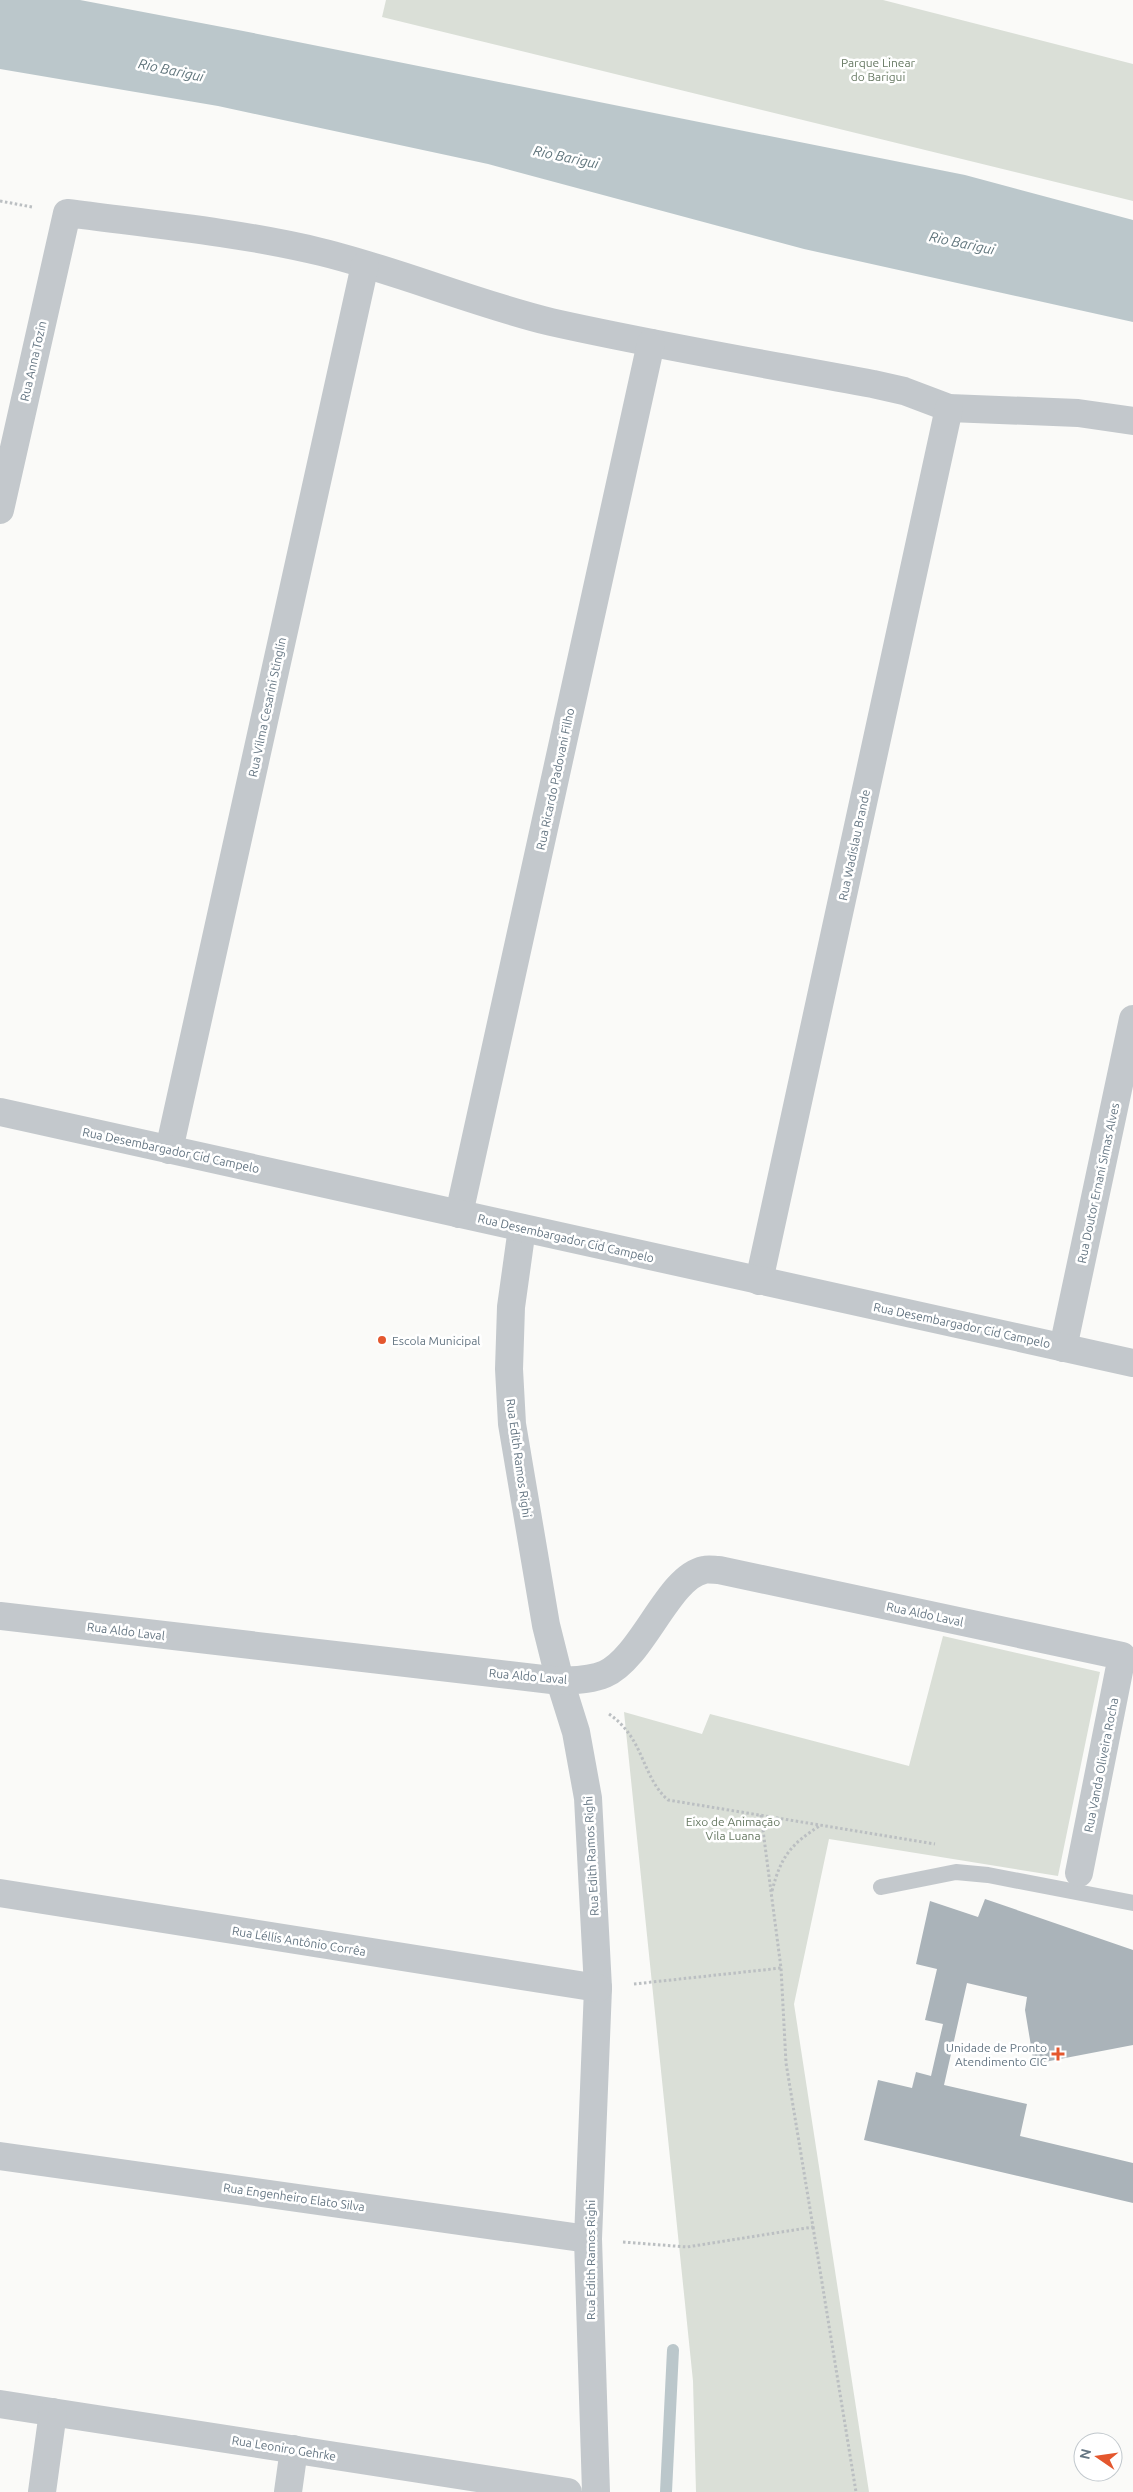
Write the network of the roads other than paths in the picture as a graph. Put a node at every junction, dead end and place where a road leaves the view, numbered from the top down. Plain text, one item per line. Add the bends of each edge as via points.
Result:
1 (365, 265) junction
2 (650, 343) junction
3 (949, 408) junction
4 (1133, 421) edge
5 (0, 510) edge
6 (1133, 1019) edge
7 (0, 1112) edge
8 (169, 1150) junction
9 (459, 1214) junction
10 (522, 1228) junction
11 (759, 1281) junction
12 (1063, 1348) junction
13 (1133, 1363) edge
14 (0, 1616) edge
15 (1122, 1656) joint
16 (560, 1681) junction
17 (1079, 1873) dead end
18 (882, 1887) dead end
19 (0, 1893) edge
20 (1133, 1903) edge
21 (598, 1988) junction
22 (0, 2156) edge
23 (588, 2239) junction
24 (0, 2404) edge
25 (53, 2412) junction
26 (294, 2449) junction
27 (42, 2492) edge
28 (288, 2492) edge
29 (568, 2492) edge
30 (596, 2492) edge

1 - 2 street via 480,303
1 - 5 street, Rua Anna Tozin via 274,242 67,213
1 - 8 street, Rua Vilma Cesarini Stinglin
2 - 3 street via 873,384 904,391
2 - 9 street, Rua Ricardo Padovani Filho
3 - 4 street via 1078,413
3 - 11 street, Rua Wadislau Brande
6 - 12 street, Rua Doutor Ernani Simas Alves
7 - 8 street, Rua Desembargador Cid Campelo
8 - 9 street, Rua Desembargador Cid Campelo
9 - 10 street, Rua Desembargador Cid Campelo
10 - 11 street, Rua Desembargador Cid Campelo
10 - 16 street, Rua Edith Ramos Righi via 511,1307 508,1369 512,1424 540,1595
11 - 12 street, Rua Desembargador Cid Campelo
12 - 13 street, Rua Desembargador Cid Campelo
14 - 16 street, Rua Aldo Laval
15 - 16 street, Rua Aldo Laval via 719,1570 703,1570 676,1591 626,1659 605,1674
15 - 17 street, Rua Vanda Oliveira Rocha
16 - 21 street, Rua Edith Ramos Righi via 576,1732 588,1798
18 - 20 lane via 956,1872 988,1875
19 - 21 street, Rua Léllis Antônio Corrêa
21 - 23 street, Rua Edith Ramos Righi
22 - 23 street, Rua Engenheiro Elato Silva
23 - 30 street, Rua Edith Ramos Righi
24 - 25 street, Rua Leoniro Gehrke
25 - 26 street, Rua Leoniro Gehrke
25 - 27 street
26 - 28 street
26 - 29 street, Rua Leoniro Gehrke

